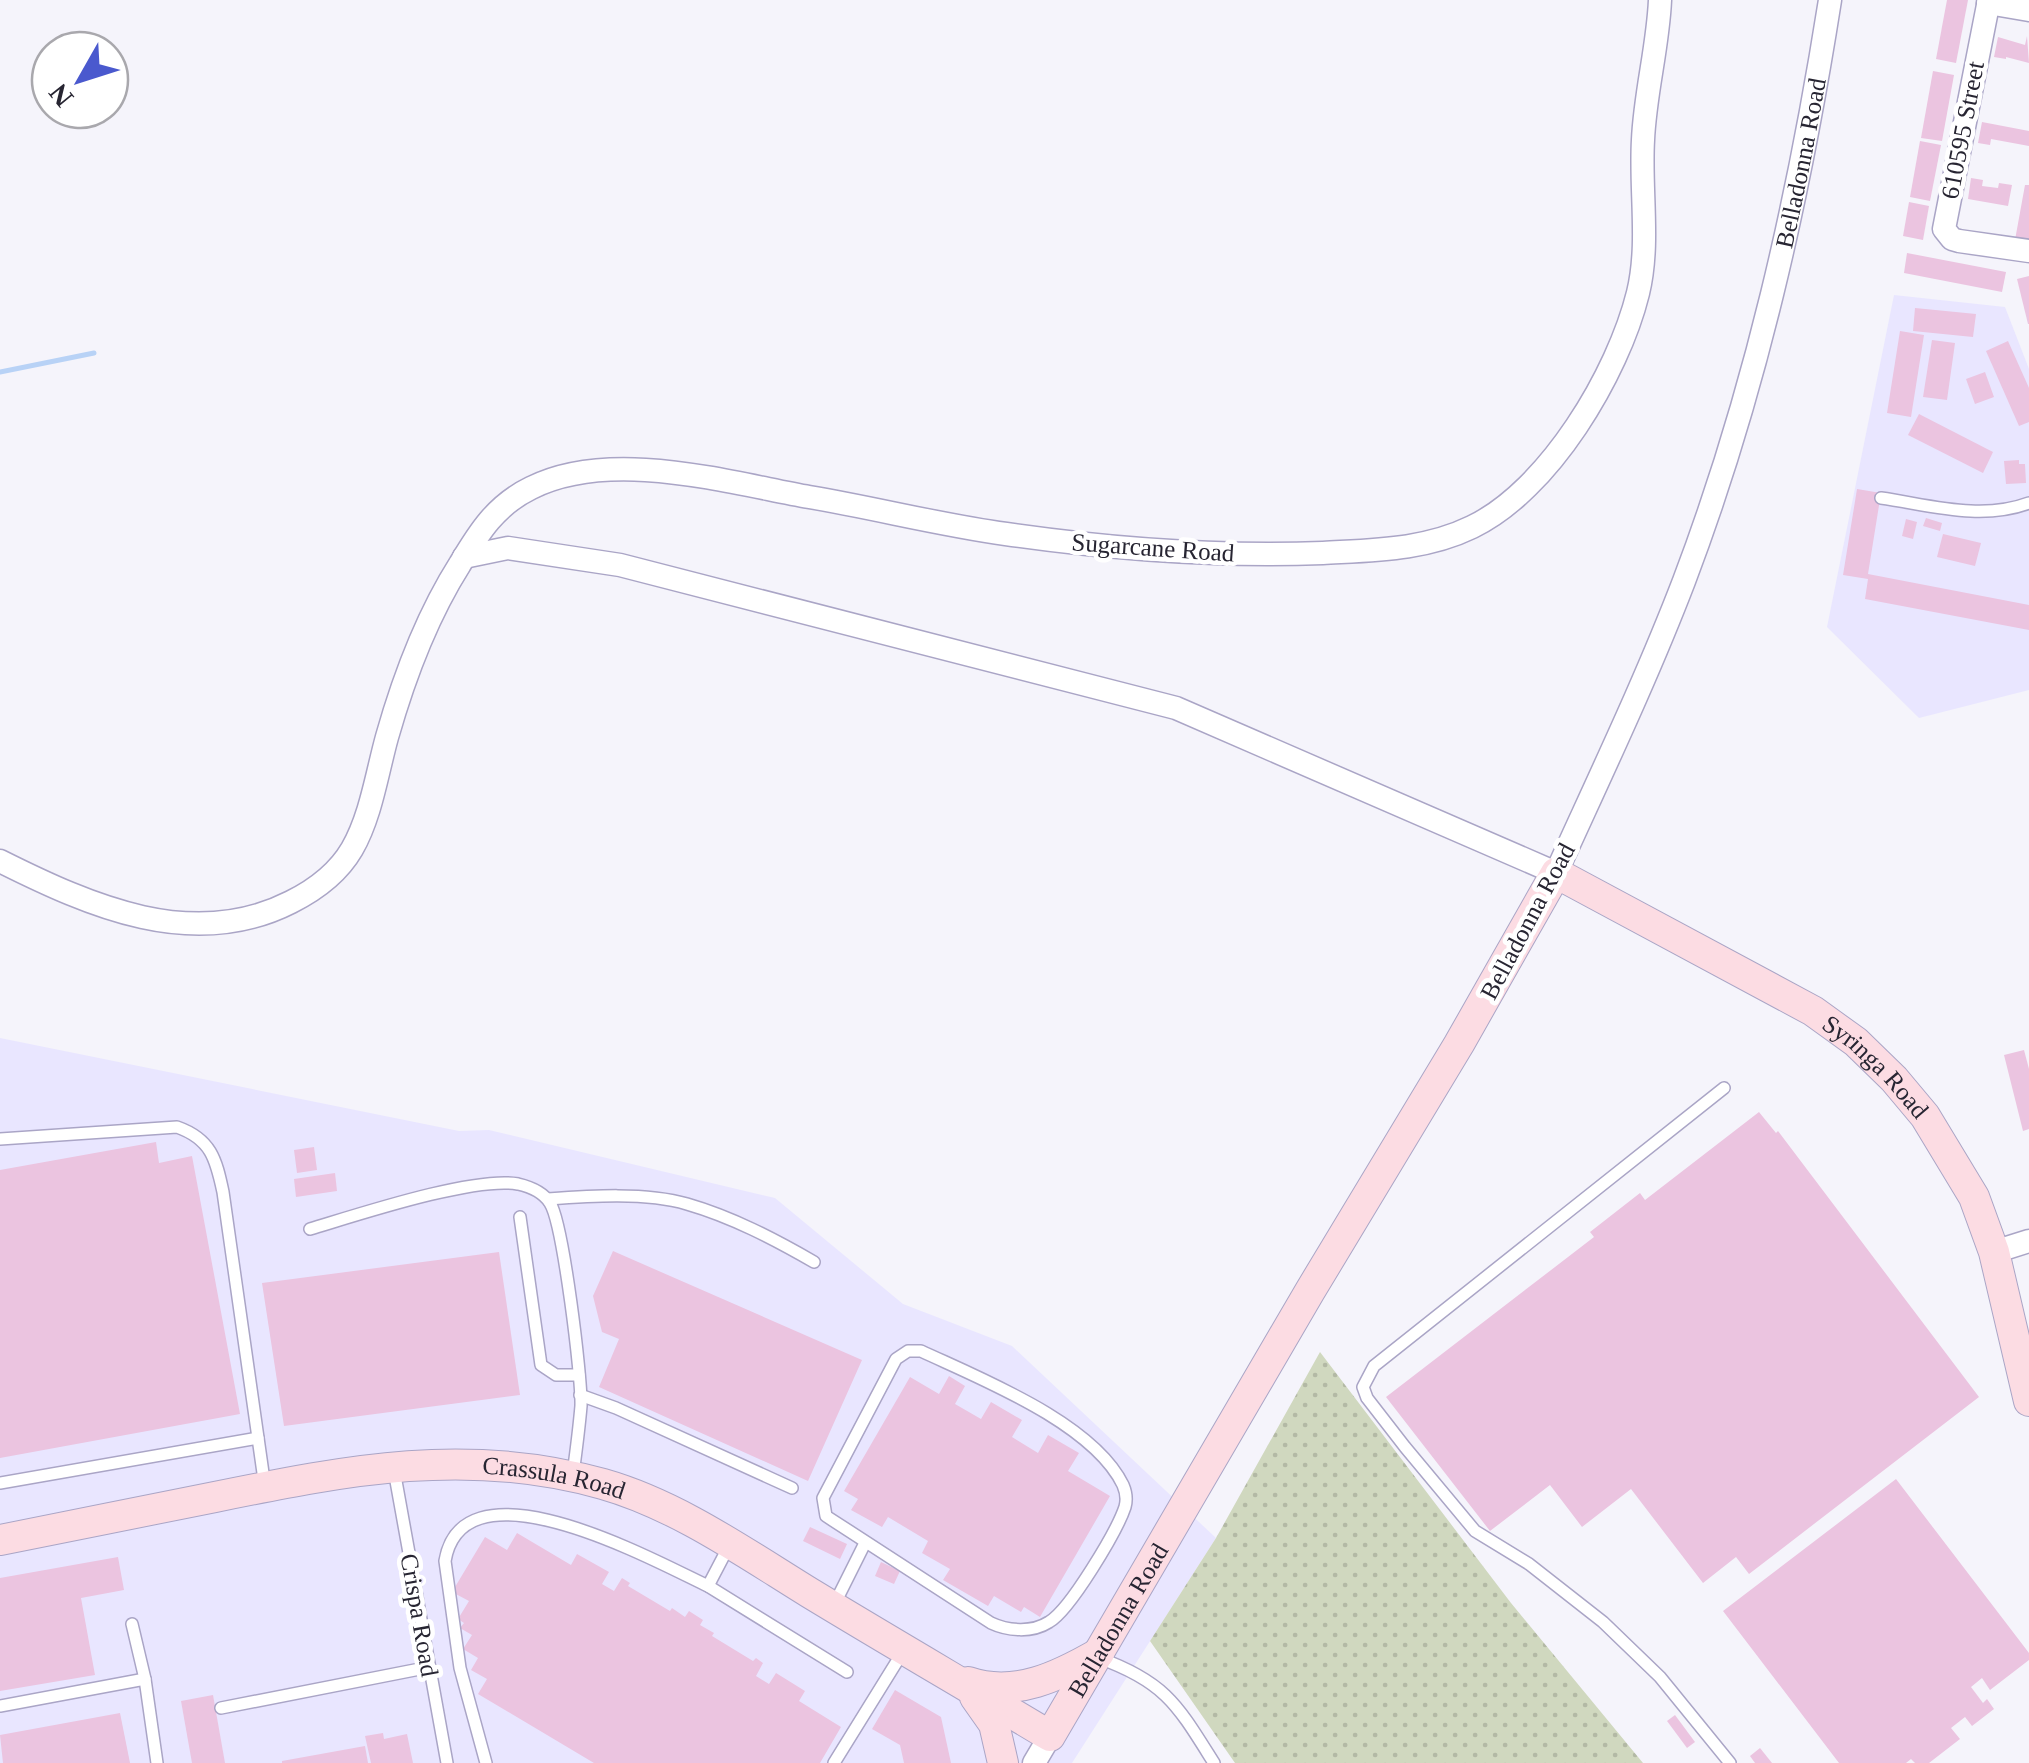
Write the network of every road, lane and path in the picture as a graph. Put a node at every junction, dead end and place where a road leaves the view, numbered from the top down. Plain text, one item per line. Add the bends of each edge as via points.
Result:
1 (1660, 0) edge
2 (1830, 0) edge
3 (1988, 2) edge
4 (2029, 10) edge
5 (2029, 251) edge
6 (1881, 498) dead end
7 (2029, 503) edge
8 (464, 558) junction
9 (0, 861) edge
10 (1556, 872) junction
11 (1724, 1088) dead end
12 (0, 1140) edge
13 (548, 1199) junction
14 (520, 1217) dead end
15 (310, 1228) dead end
16 (2029, 1242) edge
17 (1994, 1252) junction
18 (814, 1262) dead end
19 (580, 1374) junction
20 (580, 1395) junction
21 (2029, 1401) edge
22 (258, 1438) junction
23 (394, 1466) junction
24 (573, 1478) junction
25 (0, 1484) edge
26 (265, 1487) junction
27 (792, 1488) dead end
28 (0, 1540) edge
29 (730, 1544) junction
30 (865, 1544) junction
31 (708, 1586) junction
32 (833, 1607) junction
33 (132, 1624) dead end
34 (904, 1650) junction
35 (1100, 1654) junction
36 (430, 1667) junction
37 (847, 1672) dead end
38 (146, 1679) junction
39 (954, 1680) junction
40 (0, 1706) edge
41 (221, 1708) dead end
42 (1050, 1736) junction
43 (157, 1763) edge
44 (446, 1763) edge
45 (486, 1763) edge
46 (834, 1763) edge
47 (1003, 1763) edge
48 (1034, 1763) edge
49 (1214, 1763) edge
50 (1730, 1763) edge

1 - 8 street, Sugarcane Road via 1642,142 1643,270 1626,330 1552,464 1476,525 1403,548 1265,555 1136,549 1002,534 617,468 530,488 479,530
2 - 10 street, Belladonna Road via 1780,264 1724,460 1678,596
3 - 4 street
3 - 5 street, 610595 Street via 1944,229 1959,241
6 - 7 lane via 1970,511 2001,512
8 - 9 street, Sugarcane Road via 441,592 351,852 307,894 242,921 148,920
8 - 10 street via 508,548 620,565 1176,708
10 - 17 street, Syringa Road via 1813,1011 1856,1042 1926,1116 1974,1197
10 - 35 street, Belladonna Road
11 - 50 lane via 1374,1366 1364,1387 1475,1531 1603,1622 1660,1677
12 - 22 lane via 177,1127 204,1140 223,1192
13 - 15 lane via 518,1184 488,1184
13 - 18 lane via 603,1195 684,1203
13 - 19 lane
14 - 19 lane via 541,1365 556,1375
16 - 17 street
17 - 21 street, Syringa Road
19 - 20 lane
20 - 24 lane
20 - 27 lane
22 - 25 lane
22 - 26 lane
23 - 24 street, Crassula Road via 507,1466
23 - 26 street, Crassula Road
23 - 36 lane, Crispa Road
24 - 29 street, Crassula Road via 657,1506
26 - 28 street, Crassula Road
29 - 31 lane
29 - 32 street, Crassula Road
30 - 30 lane via 826,1516 823,1498 896,1358 908,1351 921,1351 1043,1410 1114,1471 1126,1496 1118,1523 1069,1604 1042,1626 1001,1627
30 - 32 lane
31 - 37 lane
31 - 45 lane via 539,1517 483,1517 460,1528 445,1562 460,1668
32 - 34 street, Crassula Road
33 - 38 lane
34 - 39 street, Crassula Road
34 - 46 lane
35 - 39 street via 1029,1685
35 - 42 street, Belladonna Road
35 - 49 lane via 1168,1694
36 - 41 lane
36 - 44 lane, Crispa Road
38 - 40 lane
38 - 43 lane
39 - 42 street, Crassula Road
39 - 47 street via 994,1724
42 - 48 street, Belladonna Road

